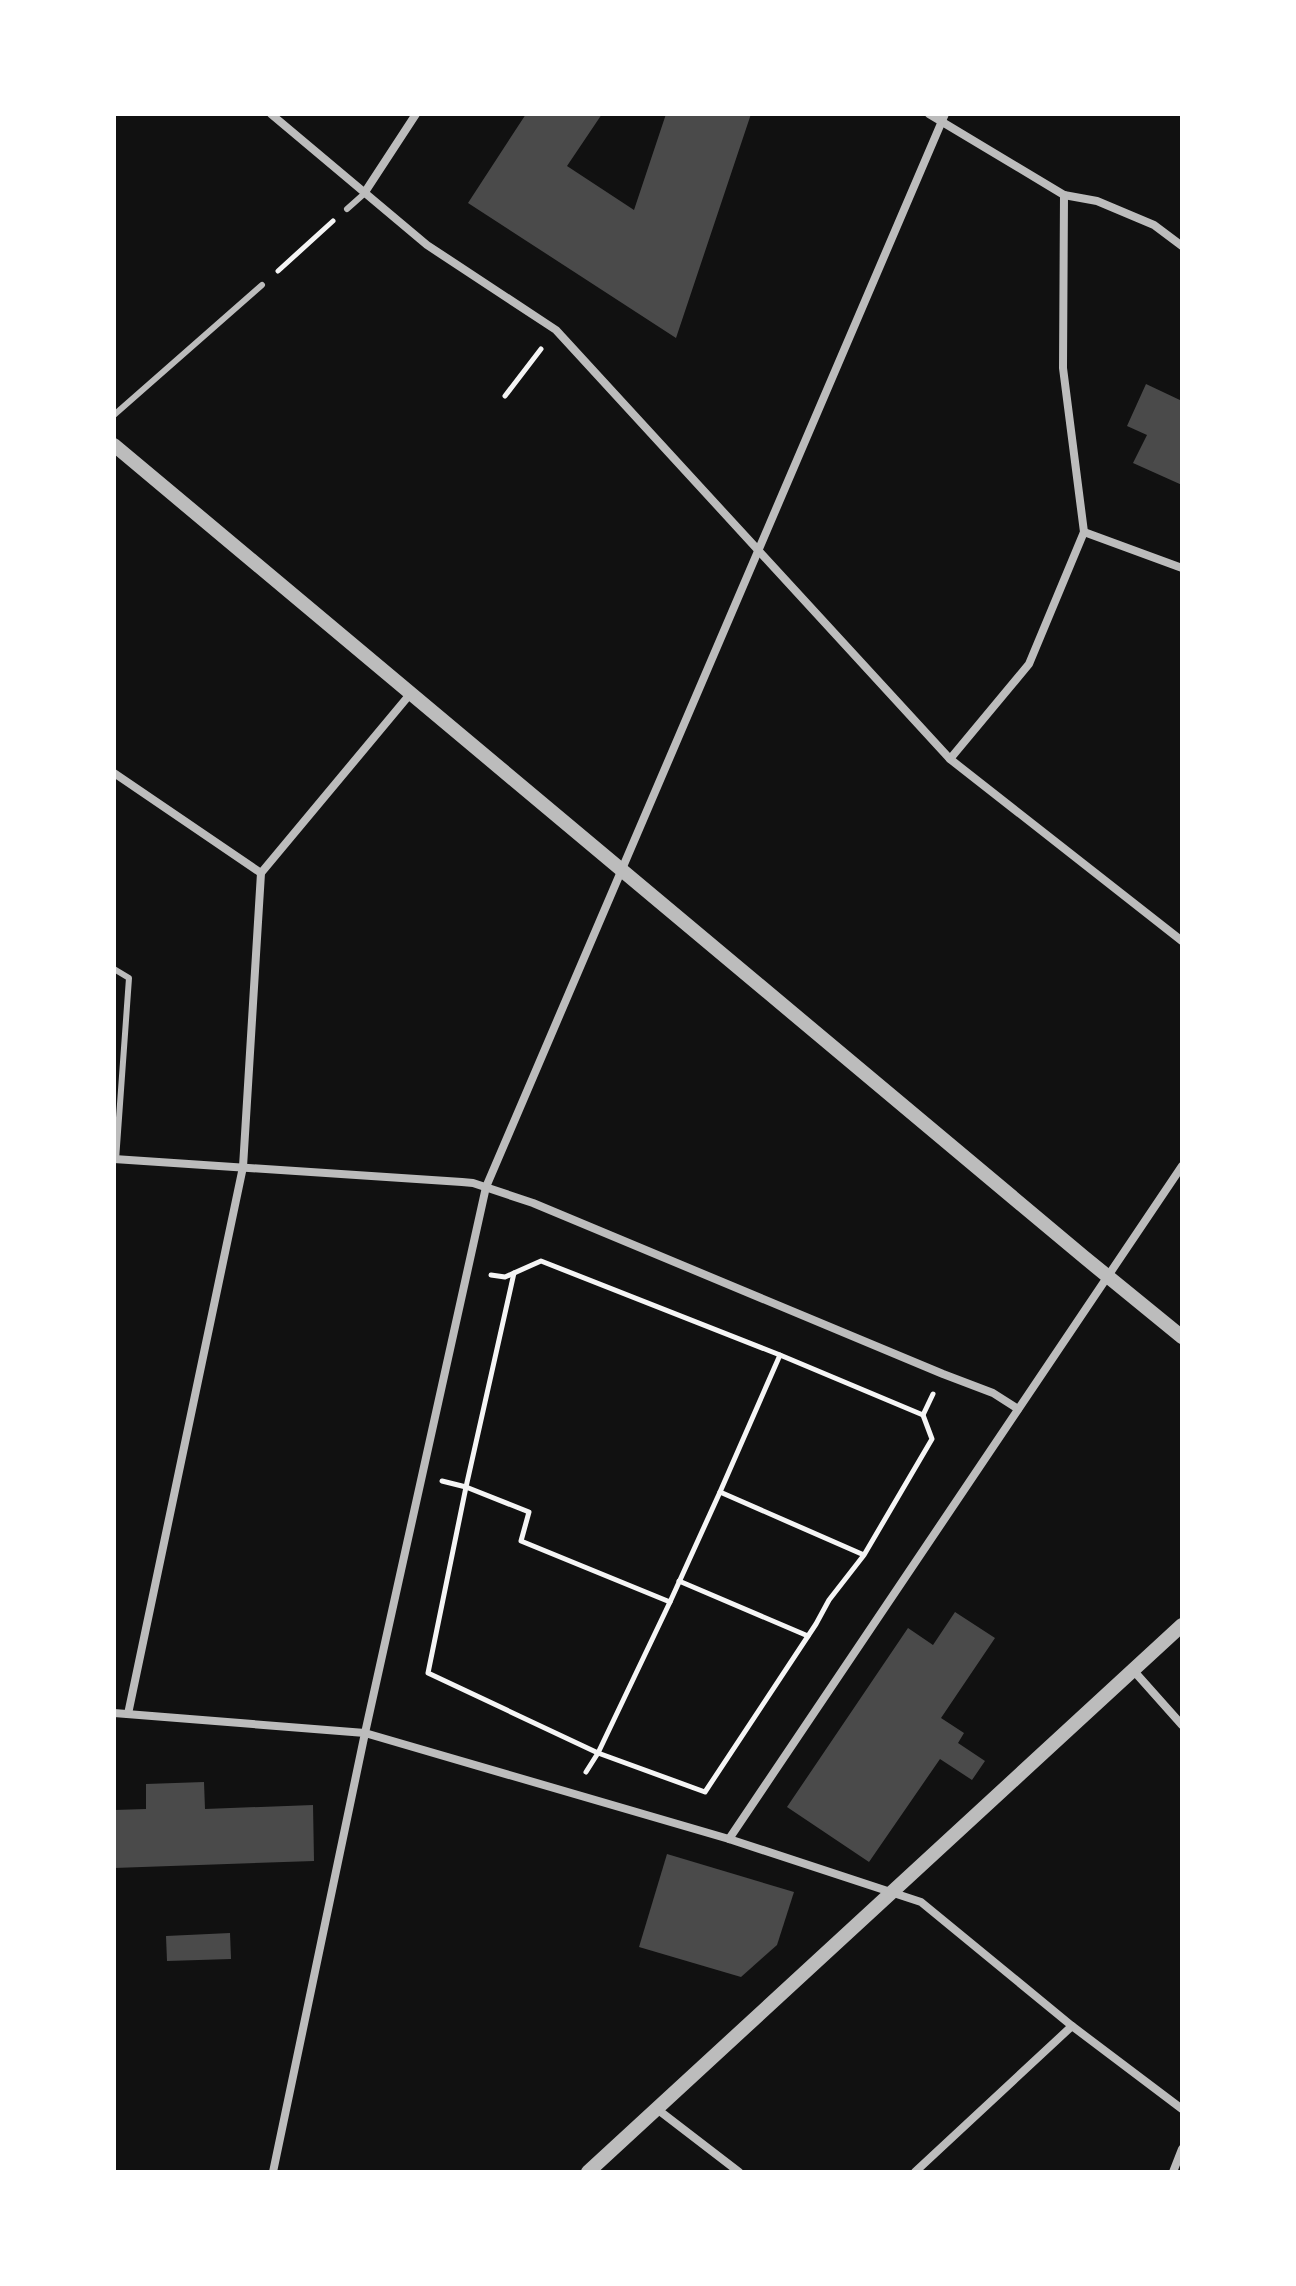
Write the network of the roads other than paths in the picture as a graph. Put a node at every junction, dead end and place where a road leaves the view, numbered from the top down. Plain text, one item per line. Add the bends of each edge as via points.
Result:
1 (271, 114) edge
2 (416, 114) edge
3 (929, 114) edge
4 (943, 118) edge
5 (365, 192) junction
6 (1064, 195) junction
7 (347, 209) road end
8 (1182, 246) edge
9 (262, 285) road end
10 (114, 415) edge
11 (114, 445) edge
12 (1084, 532) junction
13 (757, 549) junction
14 (1182, 568) edge
15 (411, 693) junction
16 (950, 759) junction
17 (114, 773) edge
18 (622, 869) junction
19 (261, 873) junction
20 (1182, 941) edge
21 (114, 969) edge
22 (115, 1160) edge
23 (1182, 1166) edge
24 (243, 1167) junction
25 (486, 1187) junction
26 (1107, 1276) junction
27 (1182, 1337) edge
28 (1018, 1409) junction
29 (1182, 1625) edge
30 (1133, 1670) junction
31 (114, 1713) edge
32 (128, 1714) junction
33 (1182, 1725) edge
34 (365, 1733) junction
35 (729, 1839) junction
36 (893, 1892) junction
37 (1072, 2026) junction
38 (657, 2109) junction
39 (1182, 2109) edge
40 (1182, 2149) edge
41 (273, 2172) edge
42 (588, 2172) edge
43 (739, 2172) edge
44 (915, 2172) edge
45 (1173, 2172) edge

1 - 5 street
2 - 5 street
3 - 4 street
4 - 6 street
4 - 13 street
5 - 7 lane
5 - 13 street via 427,245 556,330
6 - 8 street via 1097,201 1154,225
6 - 12 street via 1063,368
9 - 10 lane
11 - 15 street
12 - 14 street
12 - 16 street via 1029,664
13 - 16 street
13 - 18 street
15 - 18 street
15 - 19 street
16 - 20 street
17 - 19 street
18 - 25 street
18 - 26 street
19 - 24 street
21 - 22 lane via 129,978
22 - 24 street
23 - 26 street
24 - 25 street
24 - 32 street
25 - 28 street via 993,1393
25 - 34 street
26 - 27 street
26 - 28 street
28 - 35 street
29 - 30 street
30 - 33 street
30 - 36 street
31 - 32 street
32 - 34 street
34 - 35 street
34 - 41 street
35 - 36 street
36 - 37 street via 921,1902
36 - 38 street
37 - 39 street
37 - 44 street
38 - 42 street
38 - 43 street
40 - 45 street

